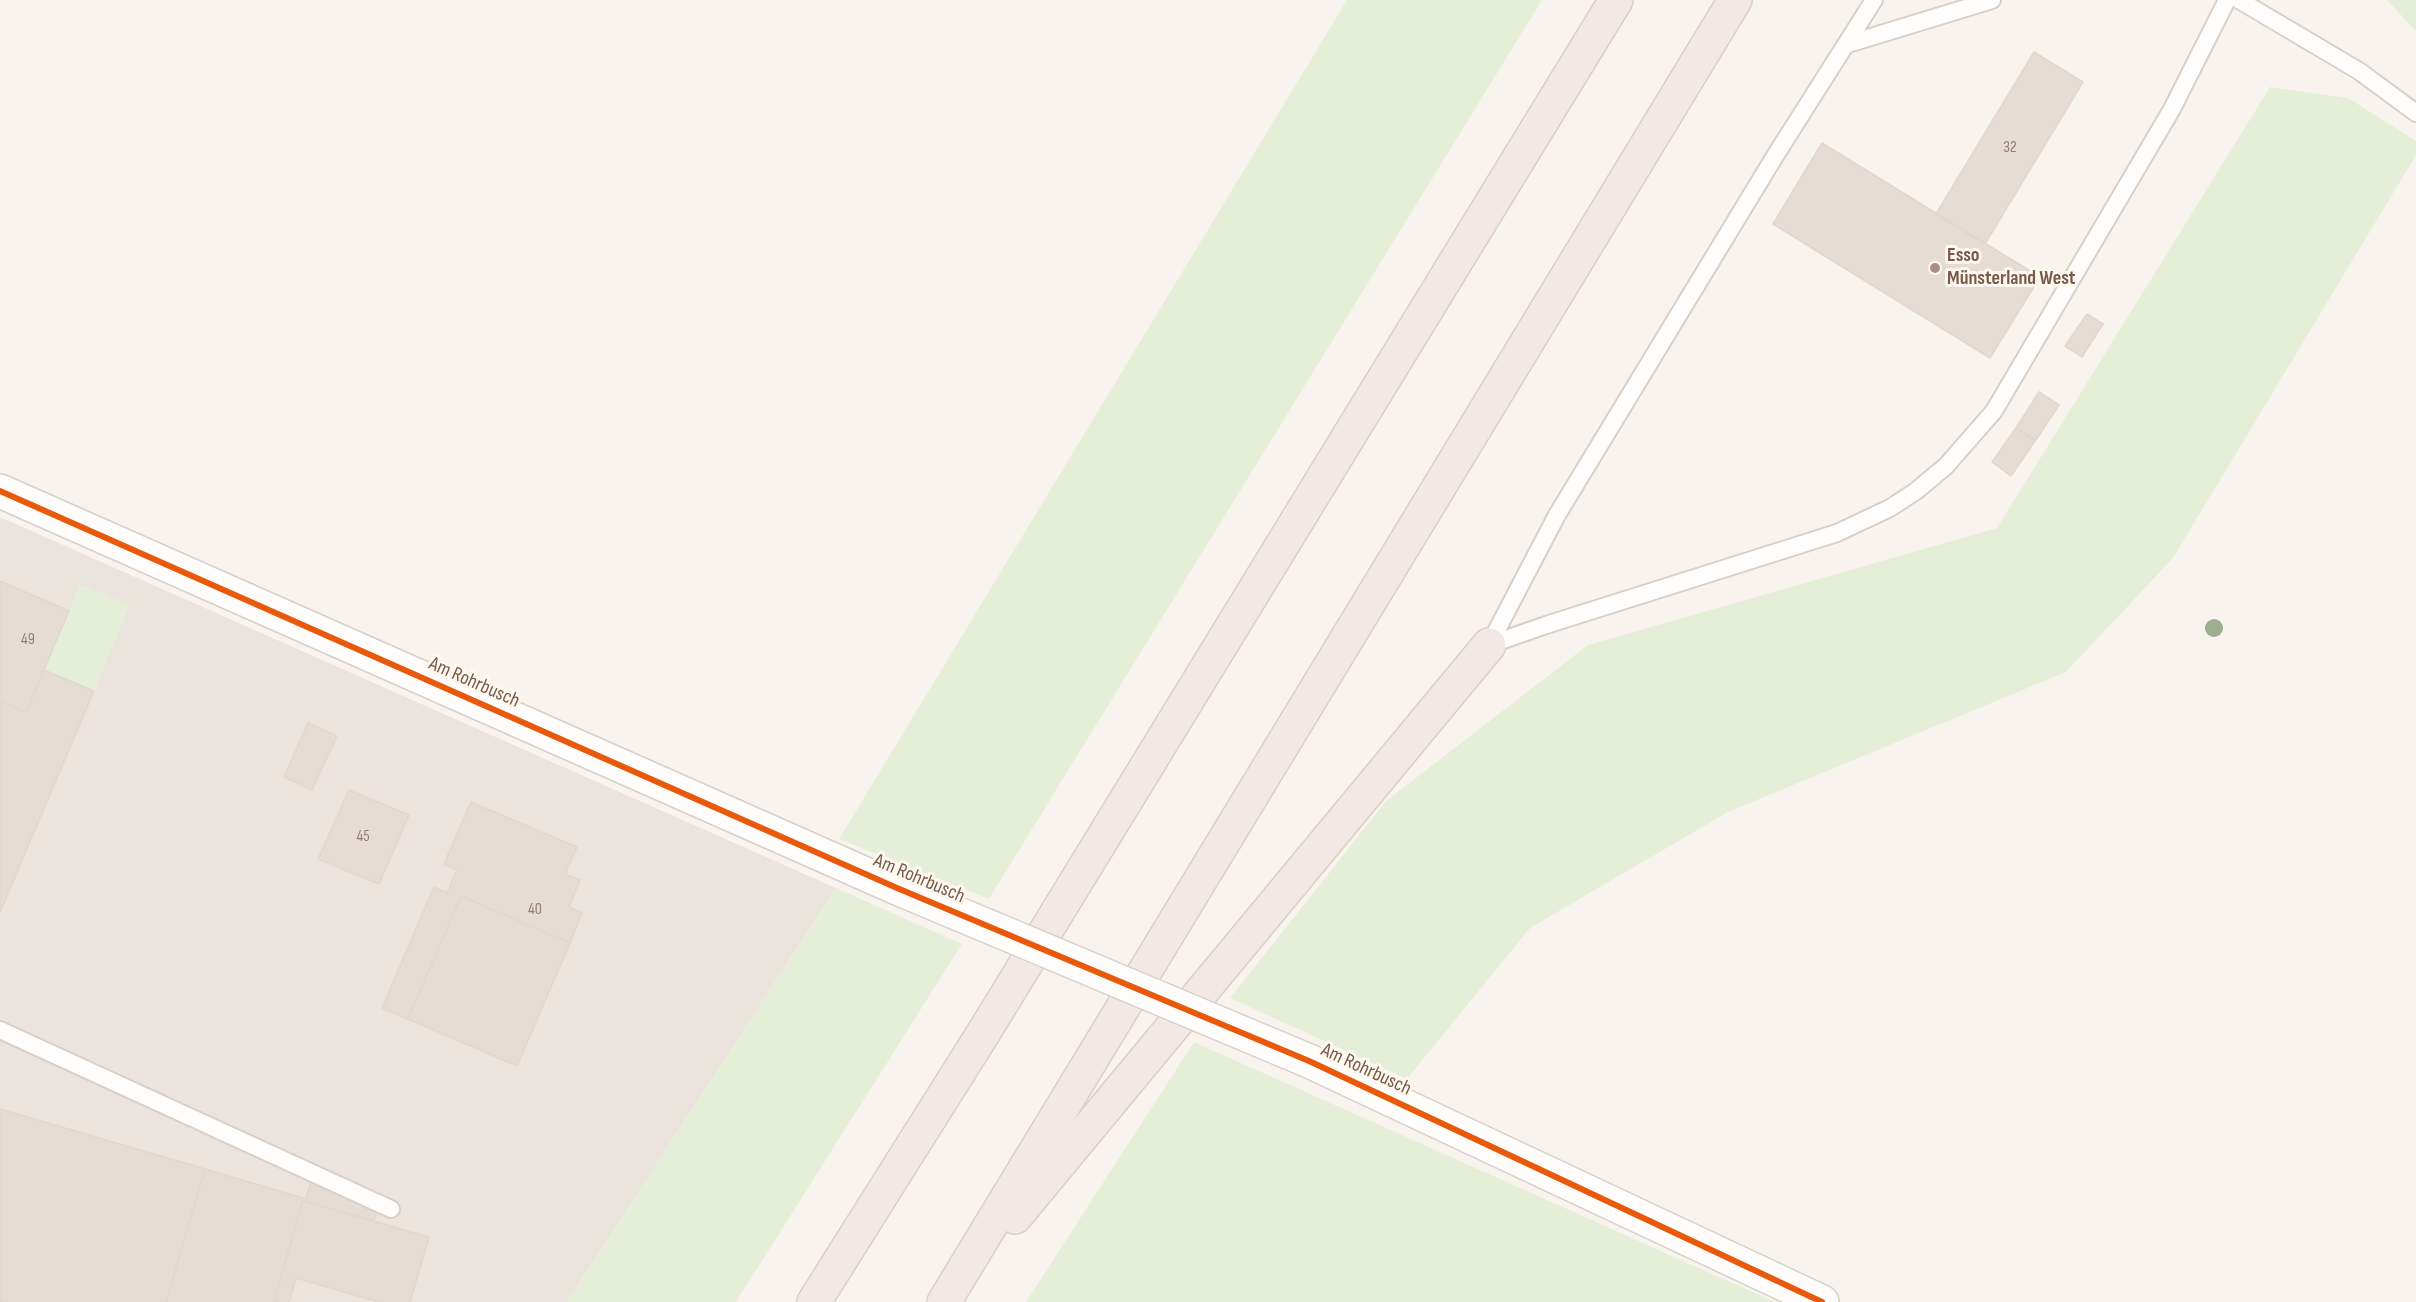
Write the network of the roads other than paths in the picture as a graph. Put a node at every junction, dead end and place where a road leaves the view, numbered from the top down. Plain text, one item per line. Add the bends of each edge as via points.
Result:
1 (1616, 0) edge
2 (1735, 0) edge
3 (1874, 0) edge
4 (1992, 0) edge
5 (2227, 0) edge
6 (2239, 0) edge
7 (1848, 44) junction
8 (2416, 113) edge
9 (0, 491) edge
10 (1489, 645) junction
11 (0, 1030) edge
12 (391, 1209) dead end
13 (814, 1302) edge
14 (945, 1302) edge
15 (1822, 1302) edge

1 - 13 highway via 984,1032
2 - 14 highway
3 - 7 lane
4 - 7 lane
5 - 10 lane via 2172,109 1994,411 1946,466 1890,508 1837,533
6 - 8 lane via 2359,71
7 - 10 lane via 1775,156 1557,514
9 - 15 street, Am Rohrbusch, bridge via 897,888 1309,1061
10 - 14 highway
11 - 12 lane

